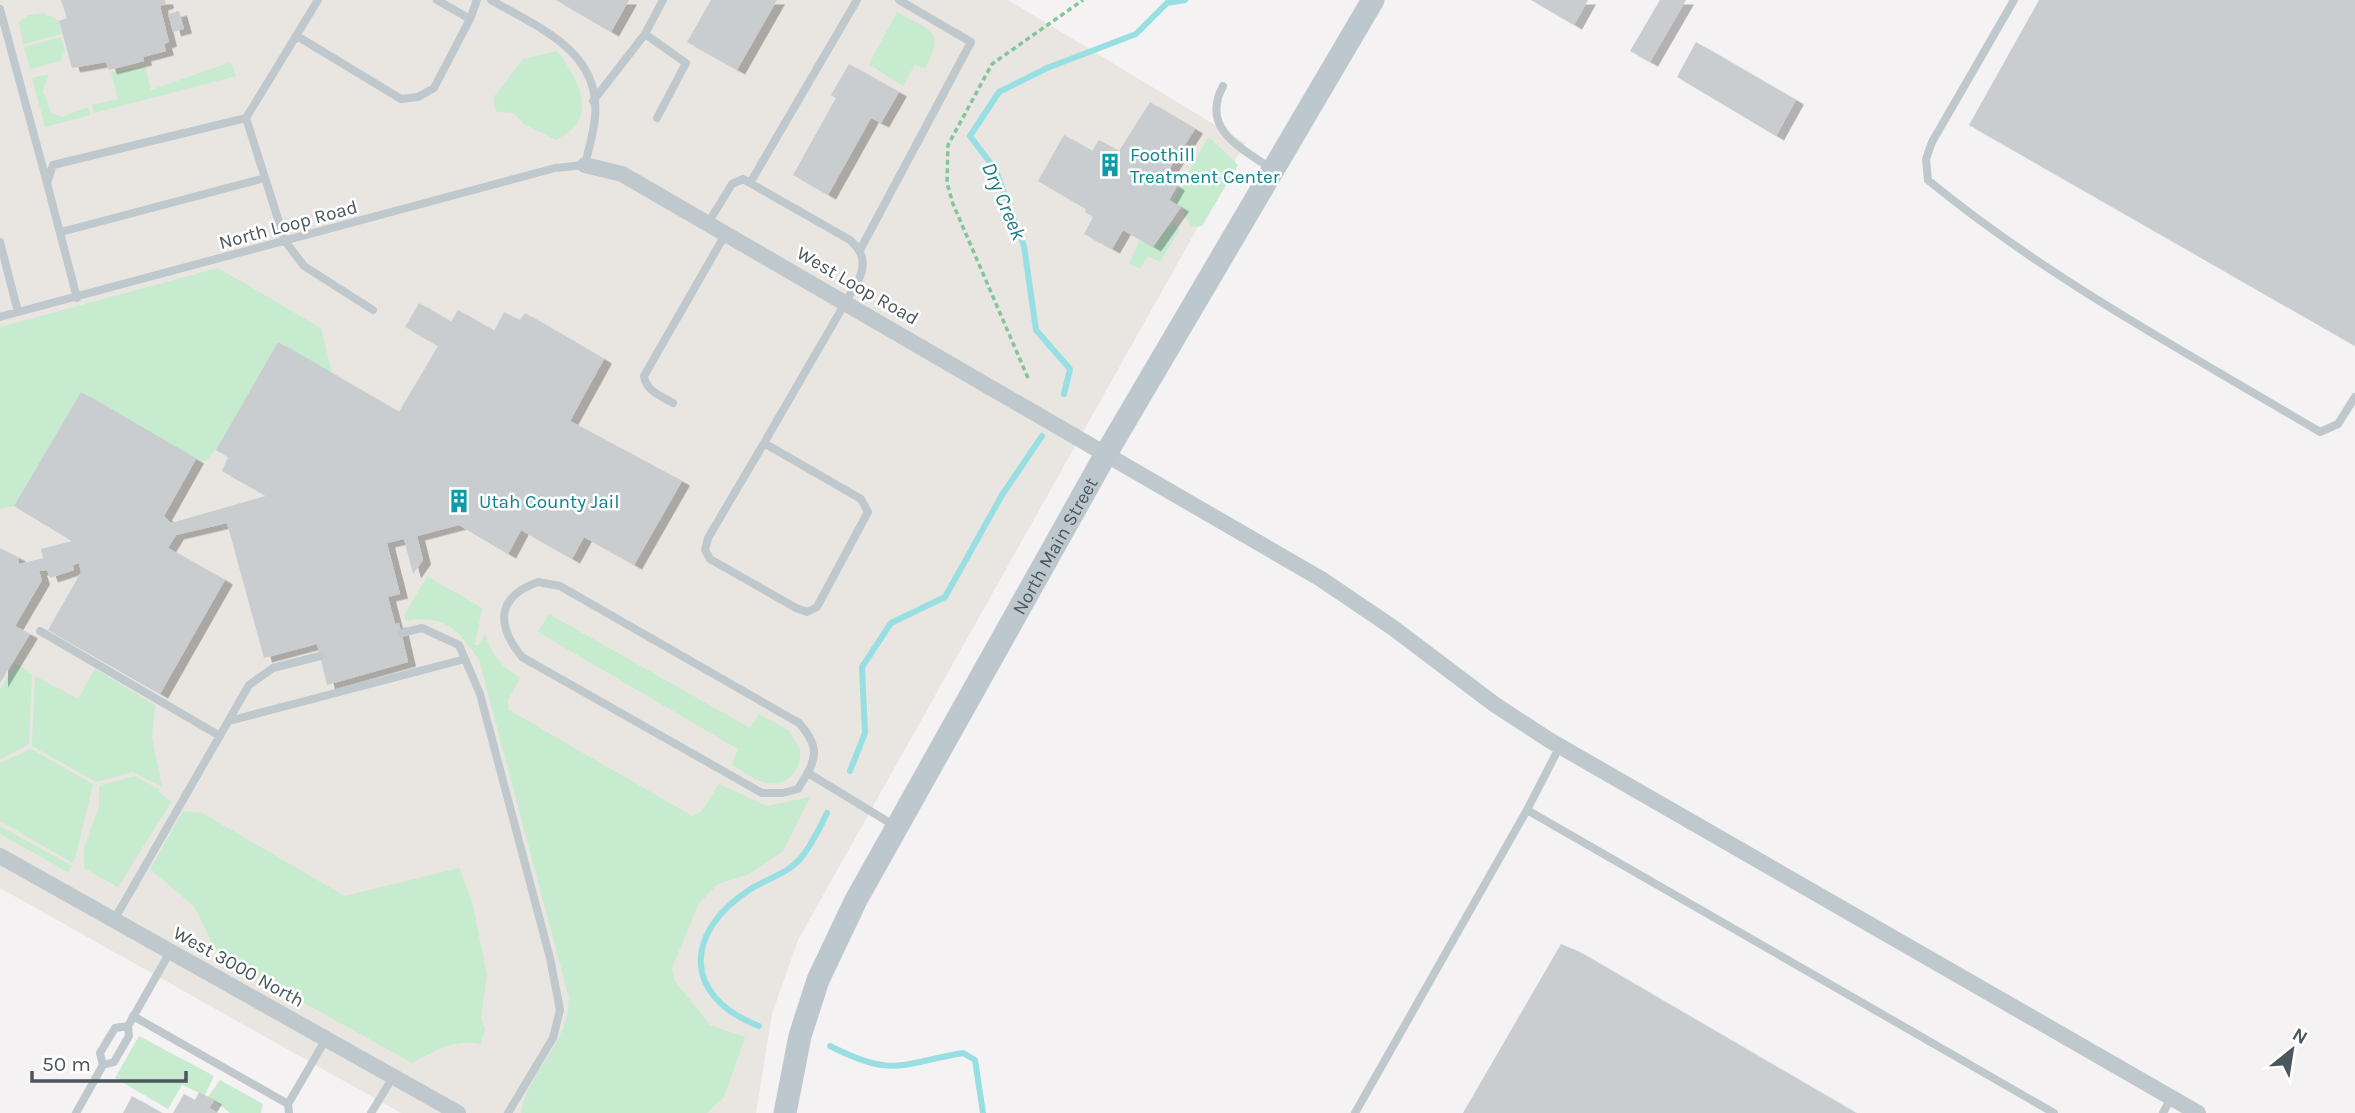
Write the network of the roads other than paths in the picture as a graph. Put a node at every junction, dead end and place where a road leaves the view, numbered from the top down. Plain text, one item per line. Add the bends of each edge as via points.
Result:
1 (318, 0) edge
2 (437, 0) edge
3 (477, 0) edge
4 (491, 0) edge
5 (663, 0) edge
6 (857, 0) edge
7 (899, 0) edge
8 (1373, 0) edge
9 (2014, 0) edge
10 (0, 9) edge
11 (470, 19) junction
12 (645, 34) junction
13 (298, 36) junction
14 (1223, 86) dead end
15 (593, 101) junction
16 (246, 118) junction
17 (657, 118) dead end
18 (585, 165) junction
19 (1275, 171) junction
20 (265, 178) junction
21 (47, 183) junction
22 (750, 183) junction
23 (708, 223) junction
24 (61, 232) junction
25 (726, 233) junction
26 (285, 241) junction
27 (0, 242) edge
28 (860, 250) junction
29 (77, 298) junction
30 (846, 303) junction
31 (373, 310) dead end
32 (18, 312) junction
33 (0, 317) edge
34 (2355, 397) edge
35 (673, 403) dead end
36 (764, 443) junction
37 (1107, 452) junction
38 (40, 631) dead end
39 (402, 633) dead end
40 (320, 656) dead end
41 (465, 659) junction
42 (229, 721) junction
43 (220, 736) junction
44 (1560, 746) junction
45 (808, 773) junction
46 (1527, 810) junction
47 (898, 828) junction
48 (0, 856) edge
49 (114, 920) junction
50 (170, 951) junction
51 (133, 1016) junction
52 (128, 1026) junction
53 (326, 1039) junction
54 (103, 1065) junction
55 (393, 1077) junction
56 (2171, 1098) junction
57 (288, 1108) edge
58 (76, 1113) edge
59 (371, 1113) edge
60 (458, 1113) edge
61 (508, 1113) edge
62 (785, 1113) edge
63 (1355, 1113) edge
64 (2054, 1113) edge
65 (2163, 1113) edge
66 (2198, 1113) edge

1 - 13 lane
2 - 11 lane
3 - 11 lane
4 - 15 lane via 570,47 590,77
5 - 12 lane
6 - 22 lane
7 - 28 lane via 971,42
8 - 19 street, North Main Street
9 - 34 lane via 1932,142 1926,159 1928,180 1965,210 2119,312 2319,432 2338,424
10 - 21 lane
11 - 13 lane via 434,88 401,99
12 - 15 lane
12 - 17 lane via 686,63
13 - 16 lane
14 - 19 lane via 1215,105 1222,128 1242,149
15 - 18 lane via 595,116
16 - 20 lane
16 - 21 lane via 53,165
18 - 23 street, West Loop Road via 622,174
18 - 26 lane, North Loop Road via 555,168
19 - 37 street, North Main Street
20 - 24 lane
20 - 26 lane
21 - 24 lane
22 - 23 lane via 743,179 732,184
22 - 28 lane
23 - 25 street, West Loop Road
24 - 29 lane
25 - 30 street, West Loop Road
25 - 35 lane via 644,376 653,392
26 - 29 lane, North Loop Road
26 - 31 lane via 304,266
27 - 32 lane
28 - 30 lane via 864,268
29 - 32 lane, North Loop Road
30 - 36 lane
30 - 37 street, West Loop Road
32 - 33 lane, North Loop Road
36 - 36 lane via 861,499 868,512 817,607 807,612 710,559 705,550
37 - 44 street, West Loop Road via 1342,593 1494,704
37 - 47 street, North Main Street
38 - 43 lane
39 - 41 lane via 422,628 459,645
40 - 42 lane via 273,668 249,685
41 - 42 lane
41 - 61 lane via 484,706 560,1010 552,1038
42 - 43 lane
43 - 49 lane
44 - 46 lane
44 - 56 street, West Loop Road
45 - 45 lane via 815,749 799,723 560,586 538,582 519,589 507,604 502,622 522,657 739,781 762,793 783,793 798,789
45 - 47 lane
46 - 63 lane
46 - 64 lane
47 - 62 street, North Main Street via 856,900 818,980 800,1035
48 - 49 street, West 3000 North
49 - 50 street, West 3000 North
50 - 51 lane
50 - 53 street, West 3000 North
51 - 52 lane
51 - 57 lane
52 - 54 lane via 129,1036 114,1062
52 - 54 lane via 115,1028 100,1053
53 - 55 street, West 3000 North
53 - 57 lane
54 - 58 lane
55 - 59 lane
55 - 60 street, West 3000 North
56 - 65 lane
56 - 66 street, West Loop Road

